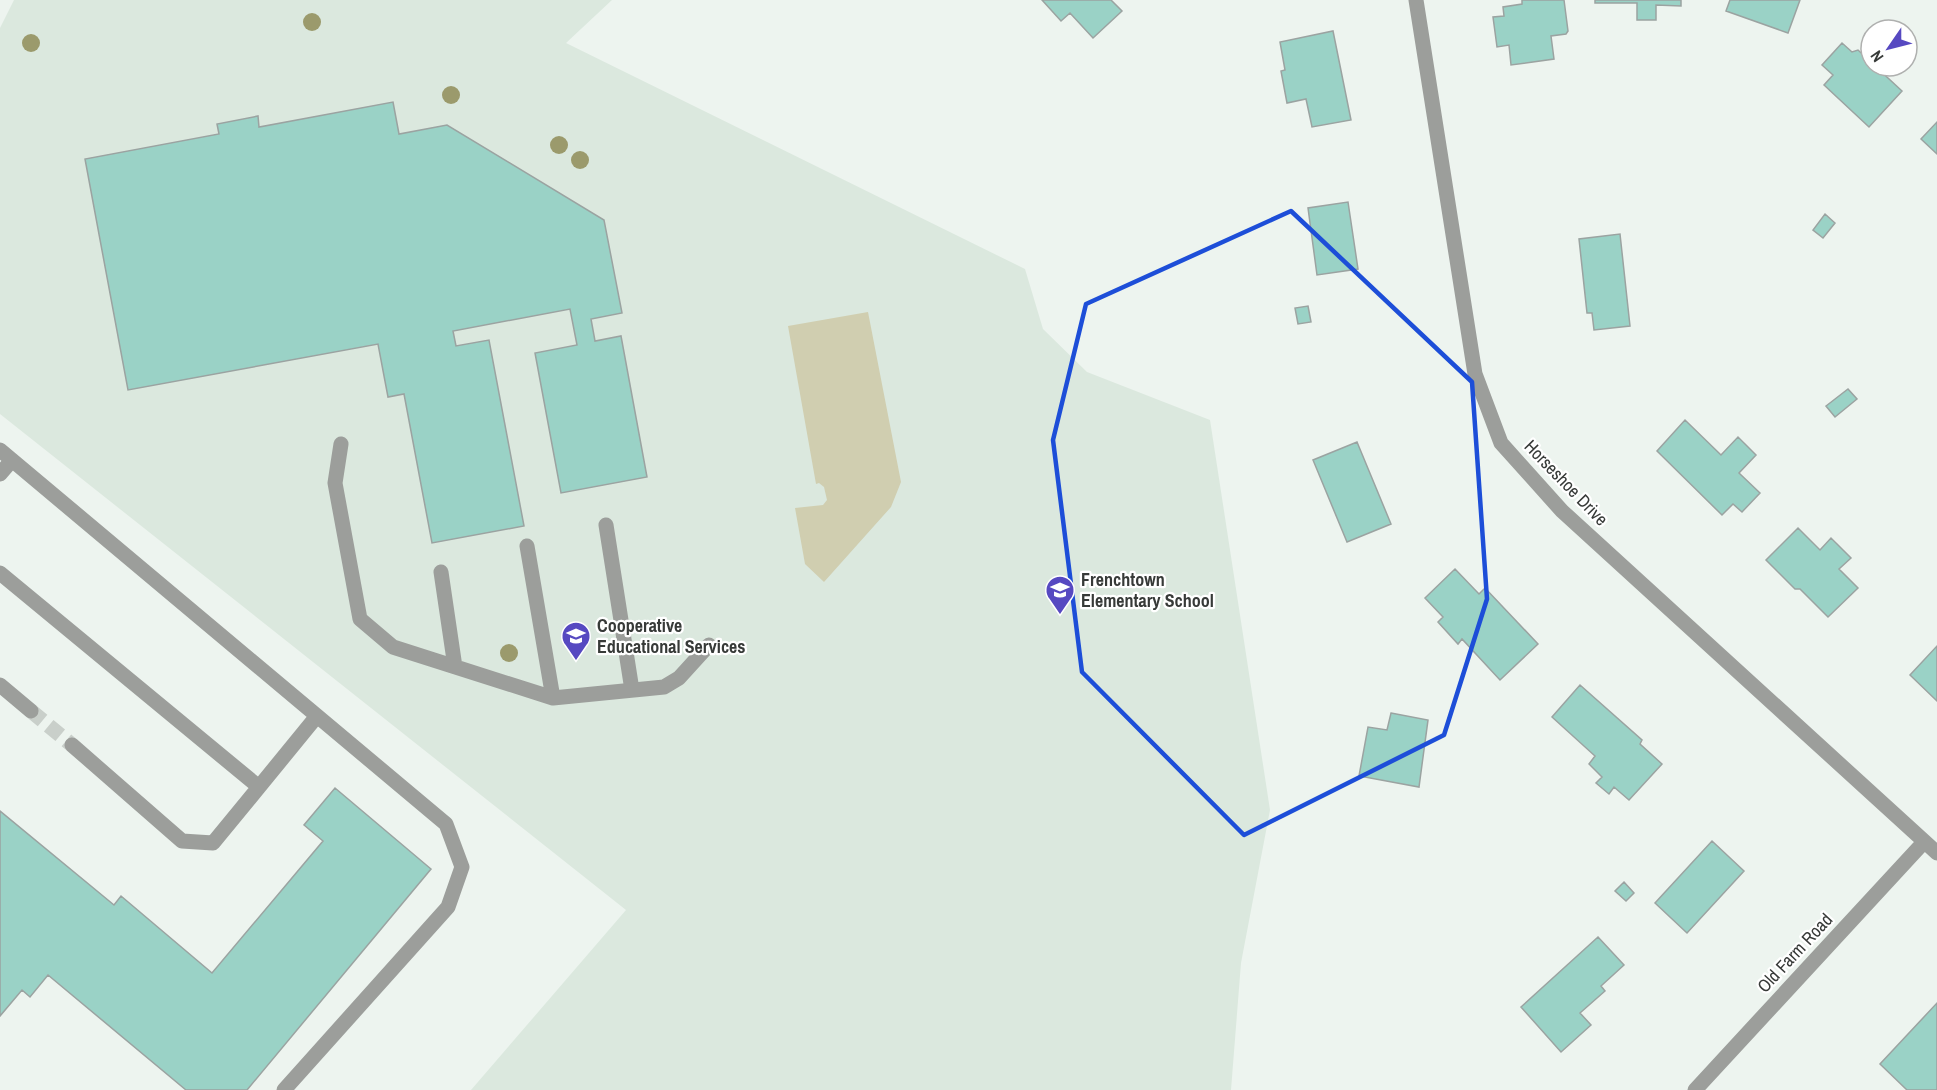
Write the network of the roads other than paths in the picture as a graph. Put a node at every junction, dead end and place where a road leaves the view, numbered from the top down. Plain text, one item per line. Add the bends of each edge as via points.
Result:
1 (1416, 0) edge
2 (341, 444) dead end
3 (0, 450) edge
4 (12, 460) junction
5 (0, 474) edge
6 (606, 525) dead end
7 (527, 546) dead end
8 (441, 572) dead end
9 (0, 573) edge
10 (709, 645) dead end
11 (455, 667) junction
12 (0, 685) edge
13 (632, 690) junction
14 (554, 698) junction
15 (31, 711) tunnel mouth
16 (317, 716) junction
17 (72, 746) tunnel mouth
18 (259, 787) junction
19 (1924, 842) junction
20 (1937, 853) edge
21 (284, 1090) edge
22 (1695, 1090) edge

1 - 19 street, Horseshoe Drive via 1475,374 1501,443 1562,511
2 - 11 street via 336,483 360,619 393,647
3 - 4 street
4 - 5 street
4 - 16 street
6 - 13 street
7 - 14 street
8 - 11 street
9 - 18 street
10 - 13 street via 679,678 664,687
11 - 14 street
12 - 15 street
13 - 14 street
16 - 18 street
16 - 21 street via 446,824 462,867 448,907
17 - 18 street via 182,841 213,843
19 - 20 street, Horseshoe Drive
19 - 22 street, Old Farm Road

